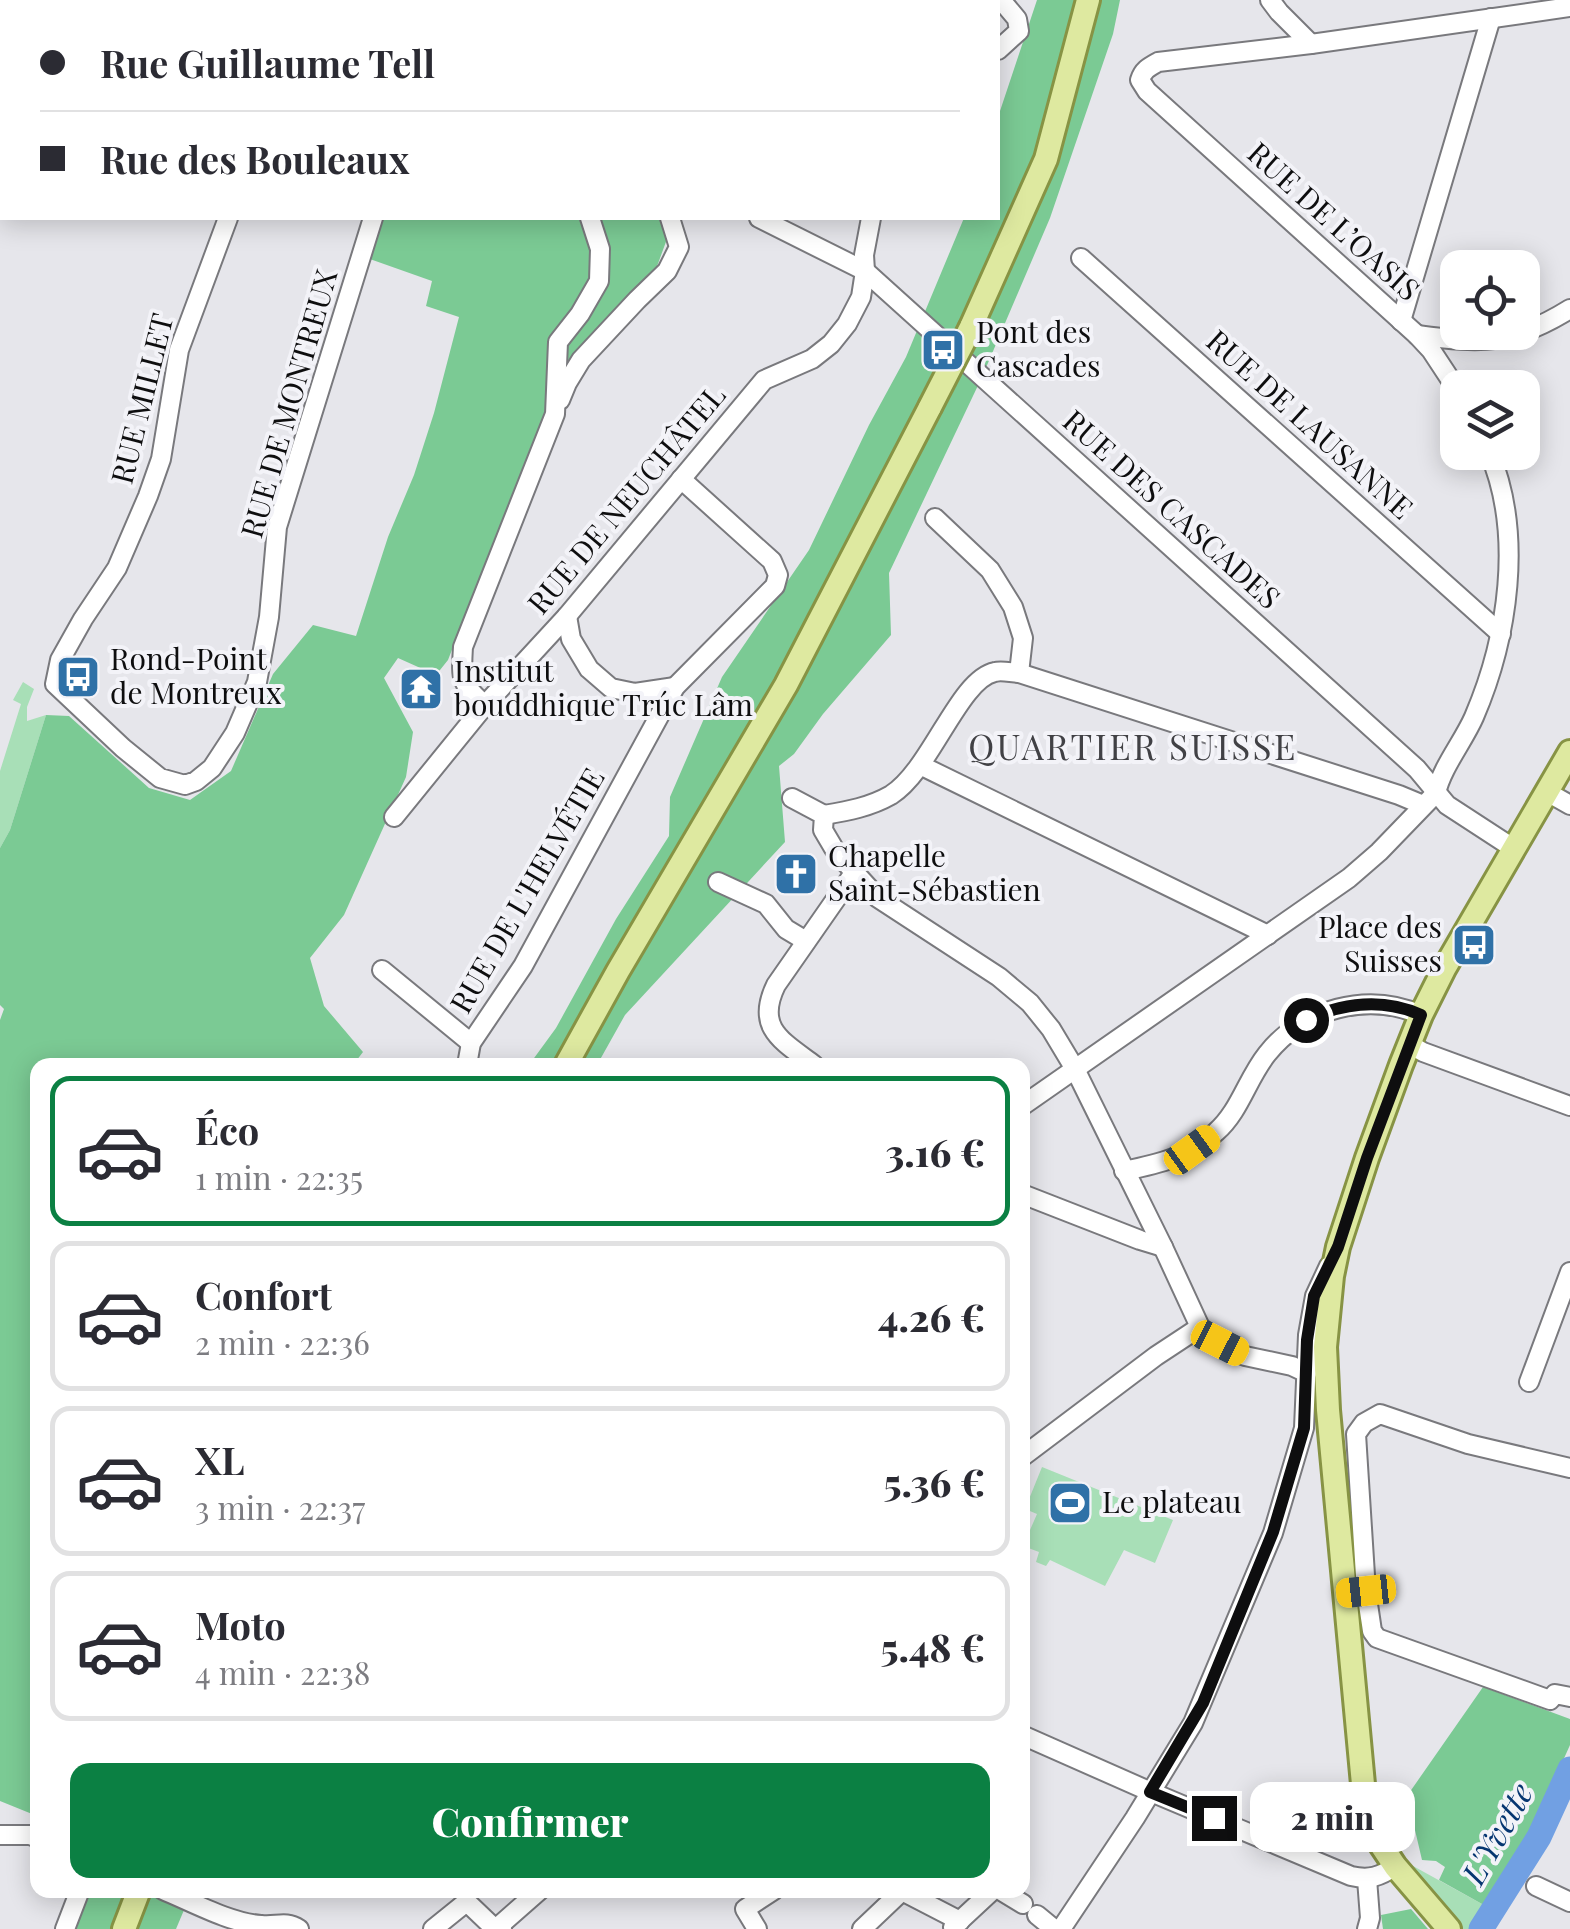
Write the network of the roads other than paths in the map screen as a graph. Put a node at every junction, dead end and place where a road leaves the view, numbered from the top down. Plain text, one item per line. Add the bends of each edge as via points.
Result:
1 (1001, 0) edge
2 (1088, 0) edge
3 (1270, 0) edge
4 (1570, 7) edge
5 (1487, 9) edge
6 (1311, 44) junction
7 (1000, 48) edge
8 (227, 220) edge
9 (372, 220) edge
10 (591, 220) edge
11 (671, 220) edge
12 (762, 220) edge
13 (802, 220) edge
14 (872, 220) edge
15 (792, 235) junction
16 (1080, 258) dead end
17 (865, 271) junction
18 (1570, 310) edge
19 (1402, 321) junction
20 (1418, 335) junction
21 (1444, 370) edge
22 (555, 414) junction
23 (1496, 470) edge
24 (681, 479) junction
25 (935, 518) dead end
26 (567, 616) junction
27 (1501, 634) junction
28 (1019, 673) junction
29 (674, 686) junction
30 (65, 693) joint
31 (486, 705) junction
32 (1570, 752) edge
33 (922, 766) junction
34 (1547, 792) junction
35 (792, 798) dead end
36 (1430, 799) junction
37 (1570, 805) edge
38 (824, 815) junction
39 (394, 817) dead end
40 (1514, 848) junction
41 (854, 872) junction
42 (718, 882) dead end
43 (1268, 936) junction
44 (806, 940) junction
45 (382, 970) dead end
46 (1421, 1015) junction
47 (472, 1043) junction
48 (1409, 1044) junction
49 (469, 1058) edge
50 (570, 1058) edge
51 (805, 1058) edge
52 (1075, 1069) junction
53 (1030, 1100) edge
54 (1570, 1106) edge
55 (1124, 1170) junction
56 (1030, 1197) edge
57 (1338, 1247) junction
58 (1163, 1248) junction
59 (1570, 1272) edge
60 (1200, 1327) junction
61 (1306, 1373) junction
62 (1529, 1382) dead end
63 (1317, 1411) junction
64 (1330, 1439) junction
65 (1300, 1443) junction
66 (1030, 1451) edge
67 (1570, 1468) edge
68 (1355, 1592) junction
69 (1570, 1697) edge
70 (1030, 1738) edge
71 (1150, 1792) junction
72 (0, 1835) edge
73 (30, 1835) edge
74 (1395, 1866) junction
75 (1367, 1879) junction
76 (1536, 1886) dead end
77 (77, 1898) edge
78 (136, 1898) edge
79 (182, 1898) edge
80 (532, 1898) edge
81 (762, 1898) edge
82 (893, 1898) edge
83 (913, 1898) edge
84 (987, 1898) edge
85 (1010, 1898) edge
86 (1570, 1902) edge
87 (955, 1925) edge
88 (262, 1927) edge
89 (501, 1927) edge
90 (64, 1929) edge
91 (124, 1929) edge
92 (299, 1929) edge
93 (433, 1929) edge
94 (757, 1929) edge
95 (862, 1929) edge
96 (1058, 1929) edge
97 (1367, 1929) edge
98 (1450, 1929) edge

1 - 7 street via 1018,19 1019,31
2 - 50 main road, bridge via 1046,159 971,327 786,684
3 - 6 street
4 - 5 street
5 - 6 street
5 - 19 street
6 - 19 street, RUE DE L’OASIS via 1158,62 1140,80
8 - 30 street, RUE MILLET via 178,350 148,496 117,568 60,660 55,684
9 - 30 street, RUE DE MONTREUX via 277,527 257,682 219,758 196,781 169,782
10 - 22 street via 600,249 599,281 558,342
11 - 22 street via 679,247 667,271 581,360
12 - 15 street, RUE DES CASCADES
13 - 15 street
14 - 17 street, RUE DE NEUCHÂTEL
15 - 17 street, RUE DES CASCADES
16 - 27 street, RUE DE LAUSANNE
17 - 24 street, RUE DE NEUCHÂTEL via 861,297 831,344 764,380
17 - 36 street, RUE DES CASCADES via 1417,769
18 - 20 street, RUE DE L’OASIS via 1509,338 1472,342
19 - 20 street, RUE DE L’OASIS
20 - 21 street
22 - 31 street via 463,647 461,677
23 - 27 street via 1508,545
24 - 26 street, RUE DE NEUCHÂTEL
24 - 29 street, RUE DE L'HELVÉTIE via 772,562 778,575 775,586
25 - 28 street via 990,570 1013,606 1024,638
26 - 29 street via 571,640 611,688 635,694
26 - 31 street, RUE DE NEUCHÂTEL
27 - 36 street via 1479,705
28 - 33 street via 994,672 971,686
28 - 36 street via 1380,789
29 - 47 street, RUE DE L'HELVÉTIE via 523,966
31 - 39 street, RUE DE NEUCHÂTEL
32 - 34 main road
33 - 38 street via 893,794 858,810
33 - 43 street
34 - 37 street
34 - 40 main road
35 - 38 street
36 - 40 street
36 - 43 street via 1349,878
38 - 41 street via 823,830
40 - 46 main road
41 - 44 street
41 - 52 street via 878,898 1030,1003
42 - 44 street via 766,904 786,929
43 - 52 street
44 - 51 street via 768,1003 779,1038
45 - 47 street
46 - 48 main road
46 - 55 street via 1366,1004 1306,1020 1265,1056 1214,1134 1166,1162
47 - 49 street, RUE DE L'HELVÉTIE
48 - 54 street
48 - 57 main road
52 - 53 street
52 - 55 street
55 - 58 street
56 - 58 street
57 - 61 street via 1314,1296
57 - 63 main road
58 - 60 street
59 - 62 street
60 - 61 street via 1245,1356
60 - 66 street
61 - 63 street
63 - 64 main road
63 - 65 street
64 - 65 street
64 - 68 main road
65 - 71 street via 1273,1532 1203,1703
67 - 68 street via 1380,1414 1364,1422 1356,1434
68 - 69 street via 1377,1638 1550,1700 1554,1694
68 - 74 main road via 1364,1795
70 - 71 street
71 - 75 street
71 - 96 street
72 - 73 street
74 - 75 street
74 - 98 main road
75 - 97 street
76 - 86 street
77 - 90 street
78 - 91 main road
79 - 88 street
80 - 89 street
81 - 94 street via 745,1909
82 - 95 street
83 - 87 street
84 - 87 street
85 - 96 street
88 - 92 street via 289,1923
89 - 93 street via 464,1904

